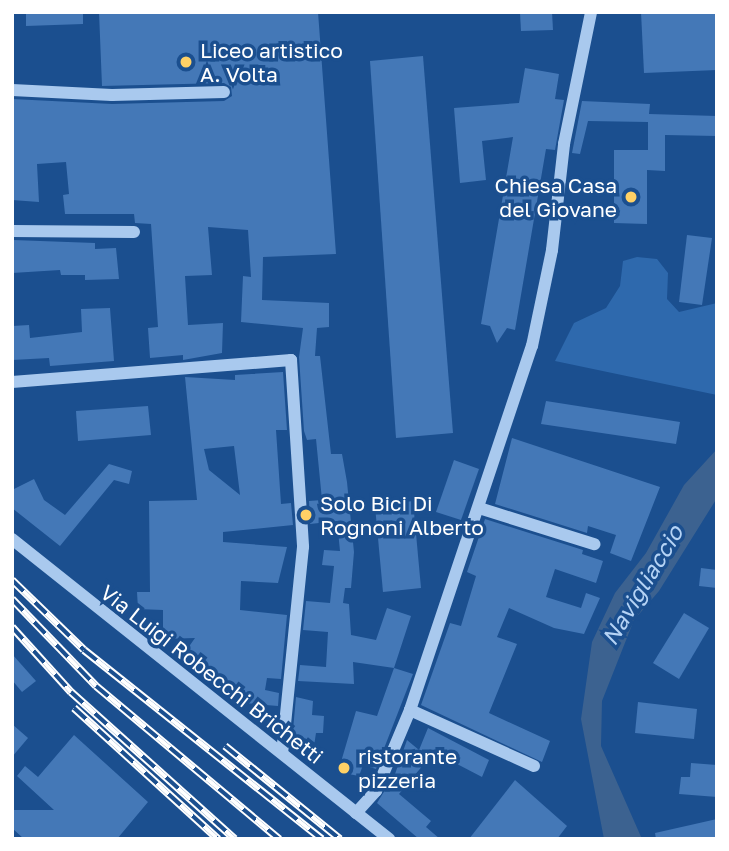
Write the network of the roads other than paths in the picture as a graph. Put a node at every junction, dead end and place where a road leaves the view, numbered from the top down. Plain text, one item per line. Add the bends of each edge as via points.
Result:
1 (592, 12) edge
2 (12, 90) edge
3 (224, 92) dead end
4 (12, 231) edge
5 (134, 232) dead end
6 (12, 382) edge
7 (479, 508) junction
8 (12, 539) edge
9 (594, 544) dead end
10 (410, 710) junction
11 (282, 752) junction
12 (534, 766) dead end
13 (356, 813) junction
14 (389, 839) edge

1 - 7 street via 564,144 552,250 532,346
2 - 3 street via 112,95
4 - 5 street
6 - 11 street via 291,360 303,547
7 - 9 street
7 - 10 street
8 - 11 street, Via Luigi Robecchi Brichetti
10 - 12 street
10 - 13 street via 376,791
11 - 13 street, Via Luigi Robecchi Brichetti
13 - 14 street, Via Luigi Robecchi Brichetti

